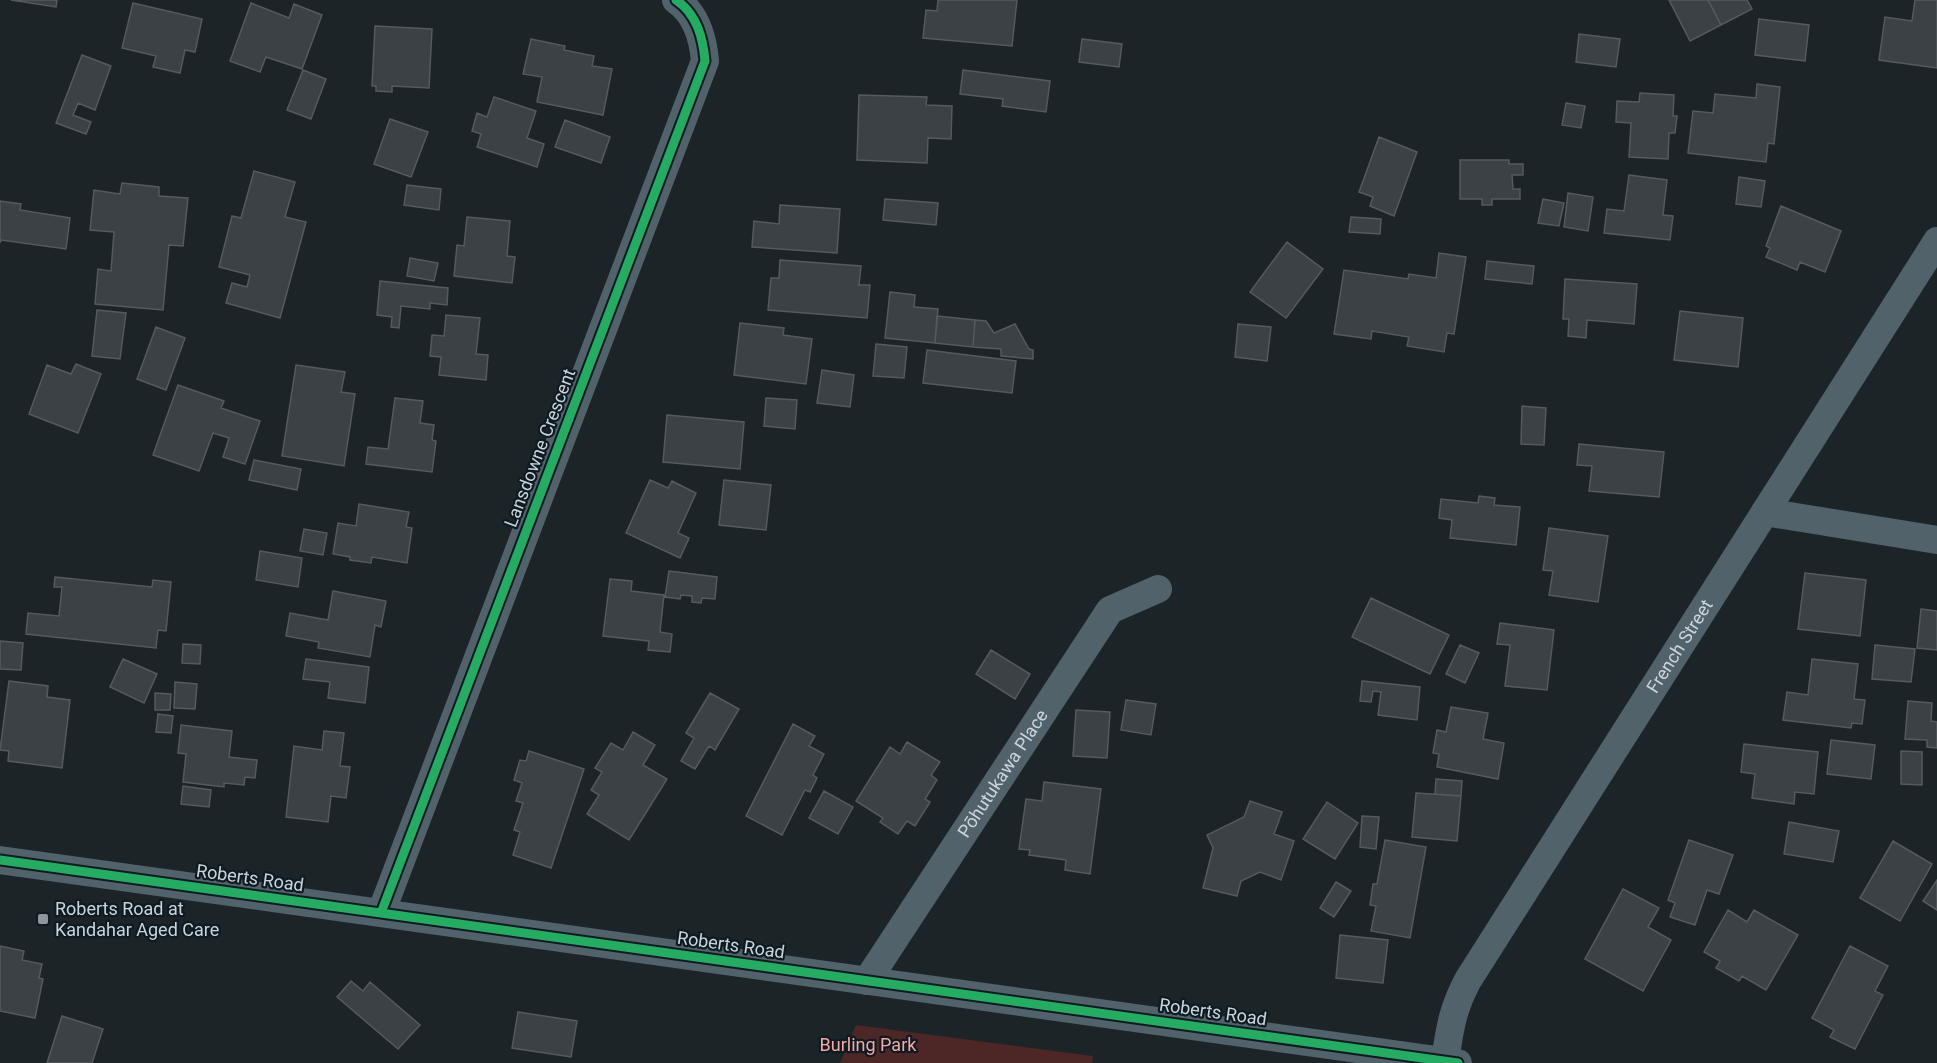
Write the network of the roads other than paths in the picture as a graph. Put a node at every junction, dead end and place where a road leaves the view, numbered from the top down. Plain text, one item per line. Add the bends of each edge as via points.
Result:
1 (676, 0) edge
2 (1937, 241) edge
3 (1765, 512) junction
4 (1937, 540) edge
5 (1158, 590) dead end
6 (0, 860) edge
7 (381, 913) junction
8 (867, 981) junction
9 (1452, 1062) edge

1 - 7 street, Lansdowne Crescent via 694,19 703,38 705,61
2 - 3 street, French Street
3 - 4 street
3 - 9 street, French Street via 1468,980 1452,1016
5 - 8 street, Pōhutukawa Place via 1110,610
6 - 7 street, Roberts Road
7 - 8 street, Roberts Road
8 - 9 street, Roberts Road

